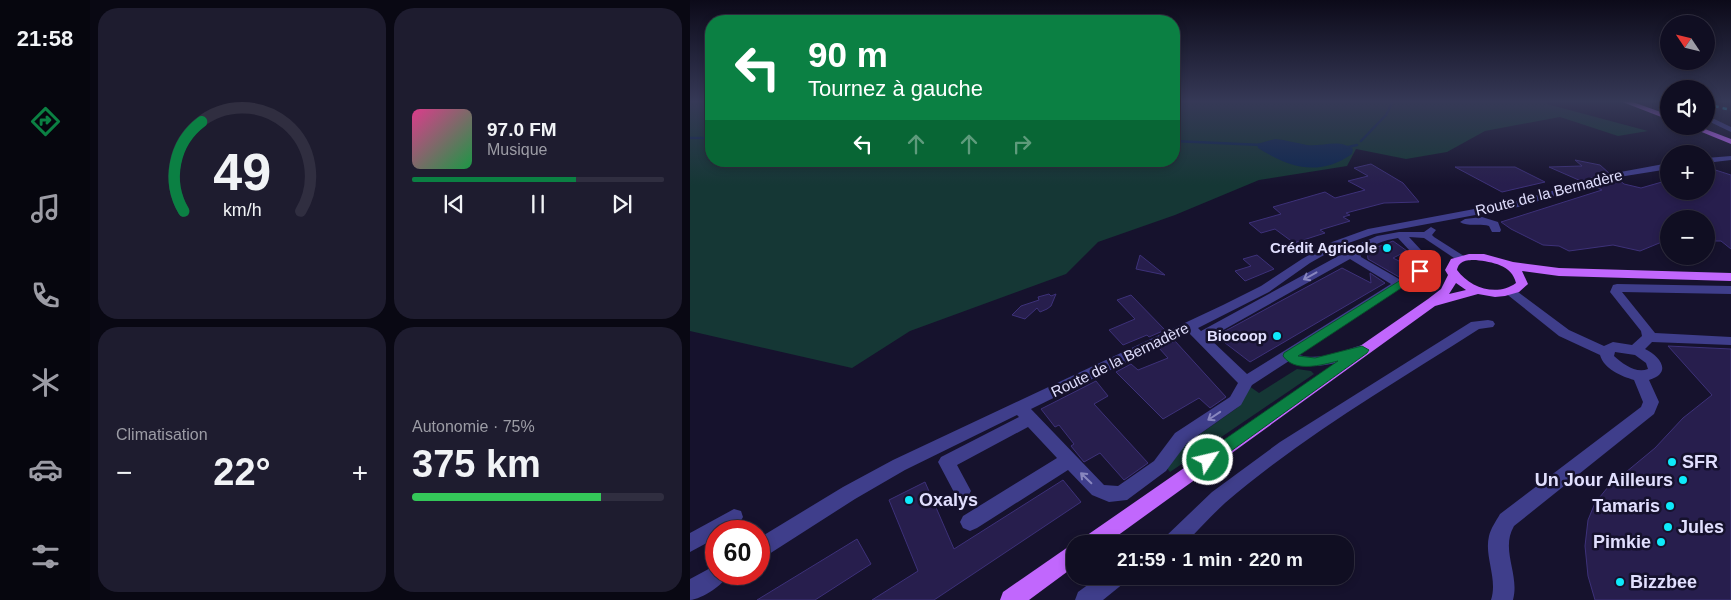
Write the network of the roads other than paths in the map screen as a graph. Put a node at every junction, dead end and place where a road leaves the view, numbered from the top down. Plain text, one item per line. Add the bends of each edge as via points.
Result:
1 (1713, 135) edge
2 (1731, 142) edge
3 (1731, 158) edge
4 (1715, 160) edge
5 (1660, 168) edge
6 (1496, 230) dead end
7 (1401, 235) junction
8 (1427, 235) junction
9 (1354, 254) junction
10 (1461, 258) junction
11 (1507, 265) junction
12 (1559, 272) junction
13 (1454, 275) junction
14 (1731, 277) edge
15 (1522, 279) junction
16 (1400, 285) junction
17 (1480, 290) junction
18 (1731, 290) edge
19 (1510, 292) junction
20 (1432, 302) junction
21 (1488, 324) dead end
22 (1189, 327) junction
23 (1200, 337) junction
24 (1649, 337) junction
25 (1731, 341) edge
26 (1362, 350) junction
27 (1635, 350) junction
28 (1607, 353) junction
29 (1289, 356) junction
30 (1639, 375) junction
31 (1246, 382) junction
32 (1025, 414) junction
33 (944, 454) junction
34 (1069, 460) junction
35 (962, 492) dead end
36 (734, 517) dead end
37 (970, 522) dead end
38 (1103, 535) edge
39 (1180, 535) edge
40 (770, 542) edge
41 (690, 543) edge
42 (1066, 560) edge
43 (705, 582) edge
44 (1105, 585) edge
45 (690, 591) edge
46 (1011, 600) edge
47 (1086, 600) edge
48 (1502, 600) edge

1 - 2 main road
3 - 4 street
5 - 22 street, Route de la Bernadère via 1618,175 1518,204 1372,231 1336,244 1265,289
6 - 8 street via 1491,222 1476,220 1430,230
7 - 8 street
7 - 9 street via 1384,236 1364,245
7 - 16 street via 1415,250 1420,271
8 - 10 street
9 - 16 street via 1356,259
9 -> 23 street
10 - 11 main road via 1483,257
10 - 13 main road via 1452,265
11 - 12 main road
11 - 15 main road
12 - 14 main road
12 - 15 main road
13 - 17 main road
13 - 20 main road via 1446,291
15 - 19 main road via 1518,289
16 - 29 street
17 - 19 main road
17 - 20 main road
18 - 24 street via 1617,288 1616,292 1647,330
19 - 28 street via 1564,332
20 - 26 main road
21 - 39 street via 1476,325 1301,437 1208,506
22 - 23 street
22 - 32 street, Route de la Bernadère
23 - 31 street
24 - 25 street
24 - 27 street
26 - 29 street via 1315,362
26 - 38 main road
27 - 28 street via 1613,347
27 - 30 street via 1649,358 1656,367 1652,374
28 - 30 street via 1616,366
29 - 31 street
30 - 48 street via 1651,402 1648,410 1507,520 1498,544 1505,592
31 -> 34 street via 1236,401 1181,438 1160,466 1121,494 1098,490
32 - 33 street, Route de la Bernadère
32 - 34 street
33 - 35 street
33 - 40 street via 899,465
34 - 37 street
36 - 41 street
42 - 46 main road
43 - 45 street
44 - 47 street

